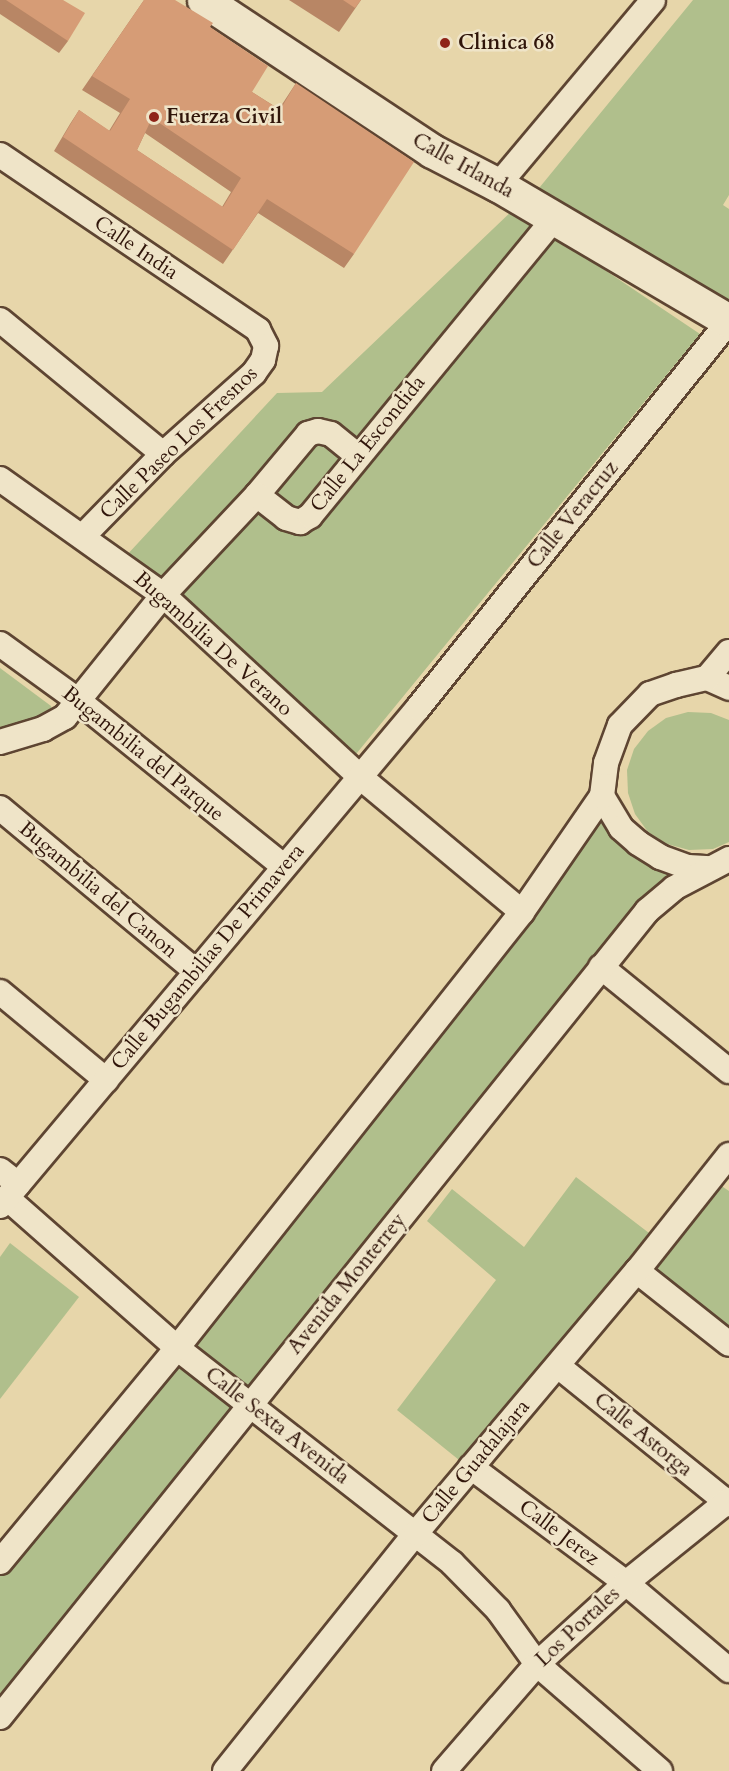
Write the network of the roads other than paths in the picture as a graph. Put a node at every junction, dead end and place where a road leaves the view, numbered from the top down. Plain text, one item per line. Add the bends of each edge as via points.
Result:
1 (204, 0) edge
2 (653, 0) edge
3 (0, 155) edge
4 (498, 185) junction
5 (555, 218) junction
6 (0, 320) edge
7 (729, 321) edge
8 (266, 346) joint
9 (163, 454) junction
10 (358, 456) junction
11 (0, 479) edge
12 (257, 495) junction
13 (83, 536) junction
14 (163, 595) junction
15 (0, 644) edge
16 (729, 652) edge
17 (707, 678) junction
18 (729, 688) edge
19 (80, 702) junction
20 (418, 708) joint
21 (0, 742) edge
22 (360, 777) junction
23 (603, 796) junction
24 (0, 808) edge
25 (720, 864) edge
26 (283, 866) junction
27 (522, 912) junction
28 (601, 966) junction
29 (197, 972) junction
30 (0, 993) edge
31 (729, 1071) edge
32 (106, 1080) junction
33 (729, 1155) edge
34 (6, 1189) edge
35 (637, 1271) junction
36 (729, 1344) edge
37 (177, 1348) junction
38 (558, 1366) junction
39 (250, 1406) junction
40 (471, 1467) junction
41 (728, 1502) edge
42 (416, 1533) junction
43 (0, 1562) edge
44 (626, 1583) junction
45 (537, 1664) junction
46 (729, 1670) edge
47 (0, 1717) edge
48 (450, 1769) edge
49 (225, 1771) edge
50 (660, 1771) edge

1 - 4 street, Calle Irlanda via 432,151
2 - 4 street
3 - 8 street, Calle India via 258,330
4 - 5 street, Calle Irlanda
5 - 7 street, Calle Irlanda
5 - 10 street, Calle La Escondida
6 - 9 street
7 - 20 street, Calle Veracruz
8 - 9 street, Calle Paseo Los Fresnos via 258,369
9 - 13 street, Calle Paseo Los Fresnos
10 - 12 street via 330,434 308,434
10 - 12 street, Calle La Escondida via 310,516 300,522 286,518
11 - 13 street, Bugambilia De Verano
12 - 14 street
13 - 14 street, Bugambilia De Verano
14 - 19 street
14 - 22 street, Bugambilia De Verano
15 - 19 street, Bugambilia del Parque
16 - 17 street
17 - 18 street
17 - 23 street via 650,694 633,710 611,743
19 - 21 street via 54,724
19 - 26 street, Bugambilia del Parque
20 - 22 street, Calle Bugambilias De Primavera
22 - 26 street, Calle Bugambilias De Primavera
22 - 27 street, Bugambilia De Verano
23 - 25 street, Avenida Monterrey via 621,828 660,858 688,867
23 - 27 street
24 - 29 street, Bugambilia del Canon
25 - 28 street, Avenida Monterrey via 674,888 647,911
26 - 29 street, Calle Bugambilias De Primavera
27 - 37 street
28 - 31 street
28 - 39 street, Avenida Monterrey
29 - 32 street, Calle Bugambilias De Primavera
30 - 32 street
32 - 34 street, Calle Bugambilias De Primavera
33 - 35 street, Calle Guadalajara
34 - 37 street, Calle Sexta Avenida
35 - 36 street
35 - 38 street, Calle Guadalajara
37 - 39 street, Calle Sexta Avenida
37 - 43 street
38 - 40 street, Calle Guadalajara
38 - 41 street, Calle Astorga
39 - 42 street, Calle Sexta Avenida
39 - 47 street, Avenida Monterrey
40 - 42 street, Calle Guadalajara
40 - 44 street, Calle Jerez
41 - 44 street, Los Portales
42 - 45 street, Calle Sexta Avenida via 471,1580
42 - 49 street, Calle Guadalajara
44 - 45 street, Los Portales
44 - 46 street, Calle Jerez
45 - 48 street, Los Portales
45 - 50 street, Calle Sexta Avenida

